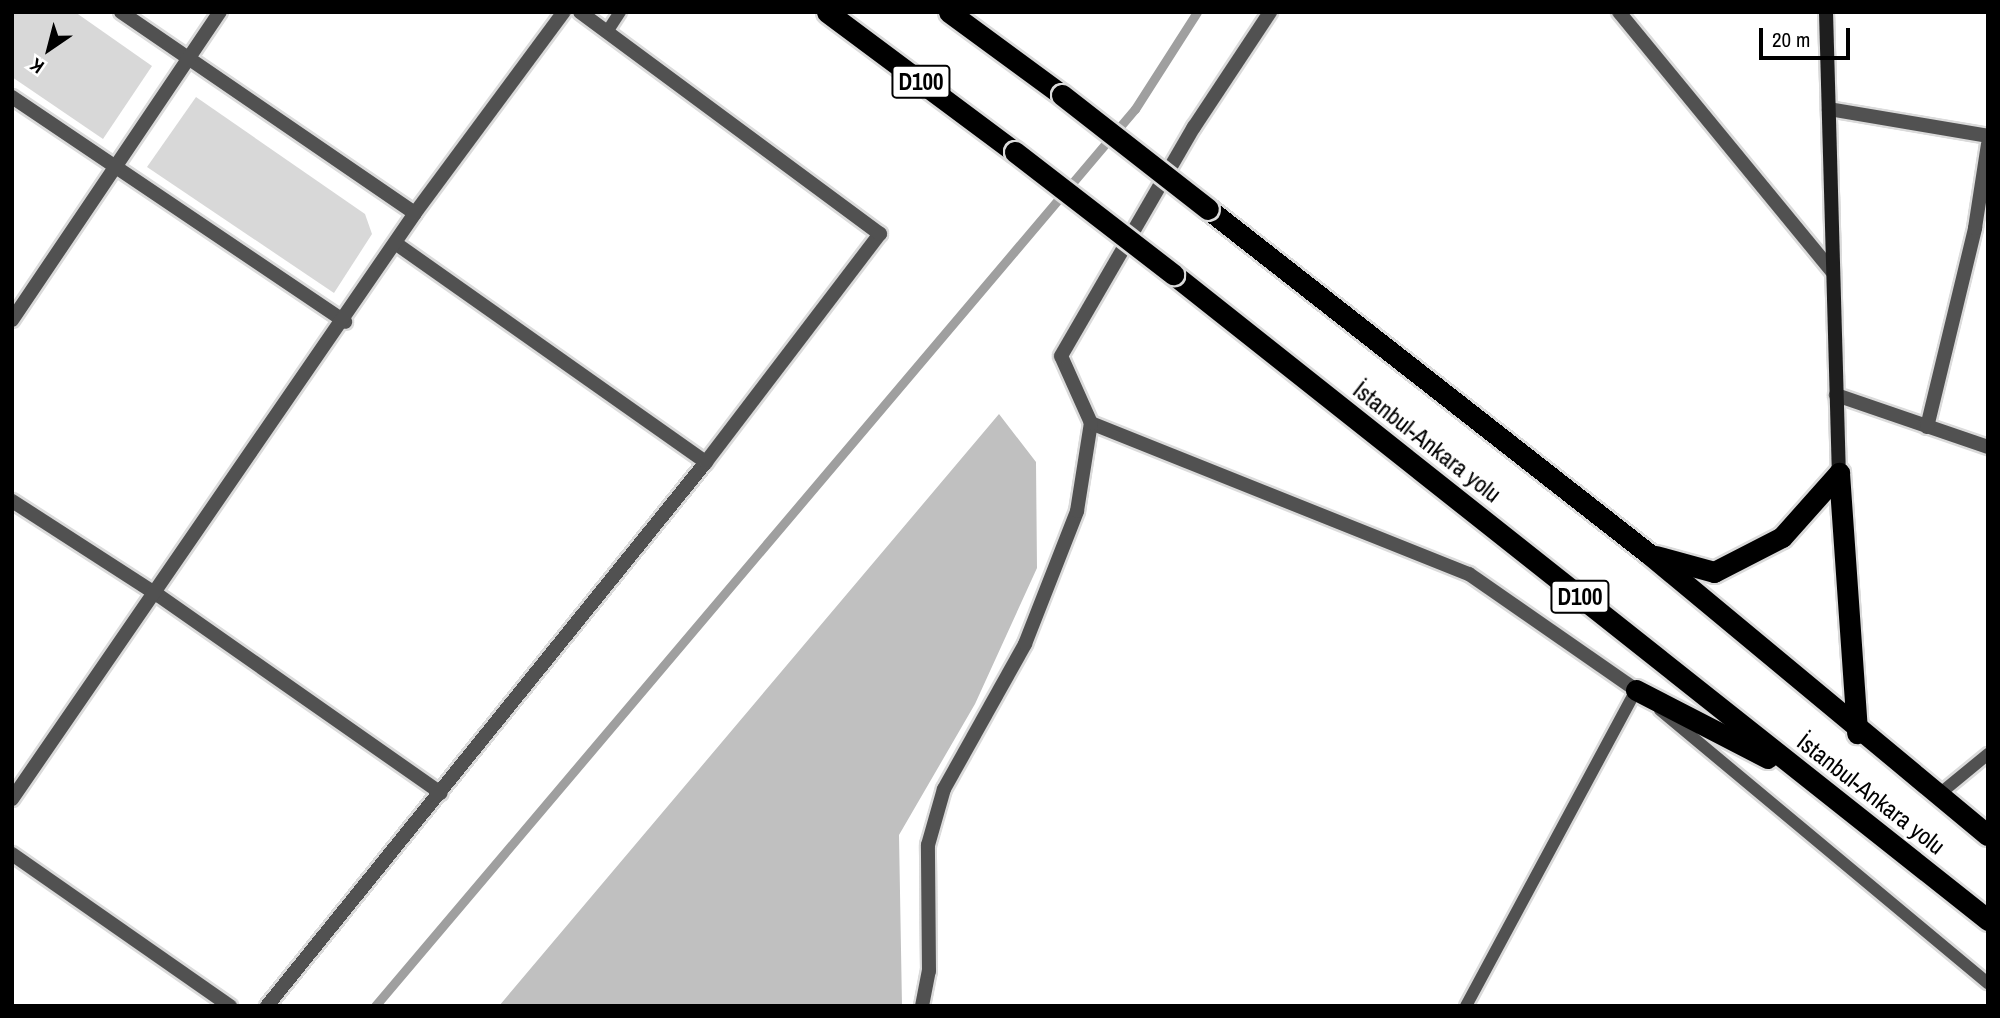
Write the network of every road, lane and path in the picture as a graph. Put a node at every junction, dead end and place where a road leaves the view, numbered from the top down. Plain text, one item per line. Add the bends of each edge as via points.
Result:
1 (121, 12) edge
2 (219, 12) edge
3 (564, 12) edge
4 (580, 12) edge
5 (620, 12) edge
6 (827, 12) edge
7 (949, 12) edge
8 (1270, 12) edge
9 (1619, 12) edge
10 (1826, 12) edge
11 (607, 32) junction
12 (186, 58) junction
13 (12, 97) edge
14 (1829, 109) junction
15 (1988, 136) edge
16 (1988, 144) edge
17 (112, 166) junction
18 (415, 213) junction
19 (398, 245) junction
20 (1832, 271) junction
21 (12, 320) edge
22 (345, 322) junction
23 (1836, 395) junction
24 (1091, 423) junction
25 (1927, 427) junction
26 (1988, 447) edge
27 (706, 462) junction
28 (1839, 473) junction
29 (12, 501) edge
30 (1649, 554) junction
31 (158, 595) junction
32 (1636, 691) junction
33 (1857, 733) junction
34 (1988, 754) edge
35 (1811, 780) junction
36 (441, 793) junction
37 (1937, 796) junction
38 (12, 799) edge
39 (1988, 835) edge
40 (12, 854) edge
41 (1988, 920) edge
42 (1988, 983) edge
43 (230, 1006) edge
44 (267, 1006) edge
45 (922, 1006) edge
46 (1466, 1006) edge

1 - 12 street
2 - 12 street
3 - 18 street
4 - 11 street
5 - 11 lane
6 - 35 highway, İstanbul-Ankara yolu / D100, bridge via 1173,274
7 - 30 highway, İstanbul-Ankara yolu, bridge via 1062,94
8 - 24 street via 1194,127 1061,356
9 - 20 street
10 - 14 main road
11 - 27 street via 880,234
12 - 17 street
12 - 18 street
13 - 17 street
14 - 15 street
14 - 20 main road
16 - 25 street via 1975,228
17 - 21 street
17 - 22 street
18 - 19 street
19 - 22 street
19 - 27 street
20 - 23 main road
22 - 31 street
23 - 25 street
23 - 28 main road
24 - 32 street via 1469,574
24 - 45 street via 1077,511 1051,586 944,789 928,845 929,971
25 - 26 street
27 - 36 street
28 - 30 highway via 1782,537 1714,572
28 - 33 highway
29 - 31 street
30 - 33 highway, İstanbul-Ankara yolu
31 - 36 street
31 - 38 street
32 - 35 highway
32 - 42 lane
32 - 46 lane
33 - 37 highway, İstanbul-Ankara yolu
34 - 37 lane
35 - 41 highway, İstanbul-Ankara yolu / D100
36 - 44 street
37 - 39 highway, İstanbul-Ankara yolu
40 - 43 street

